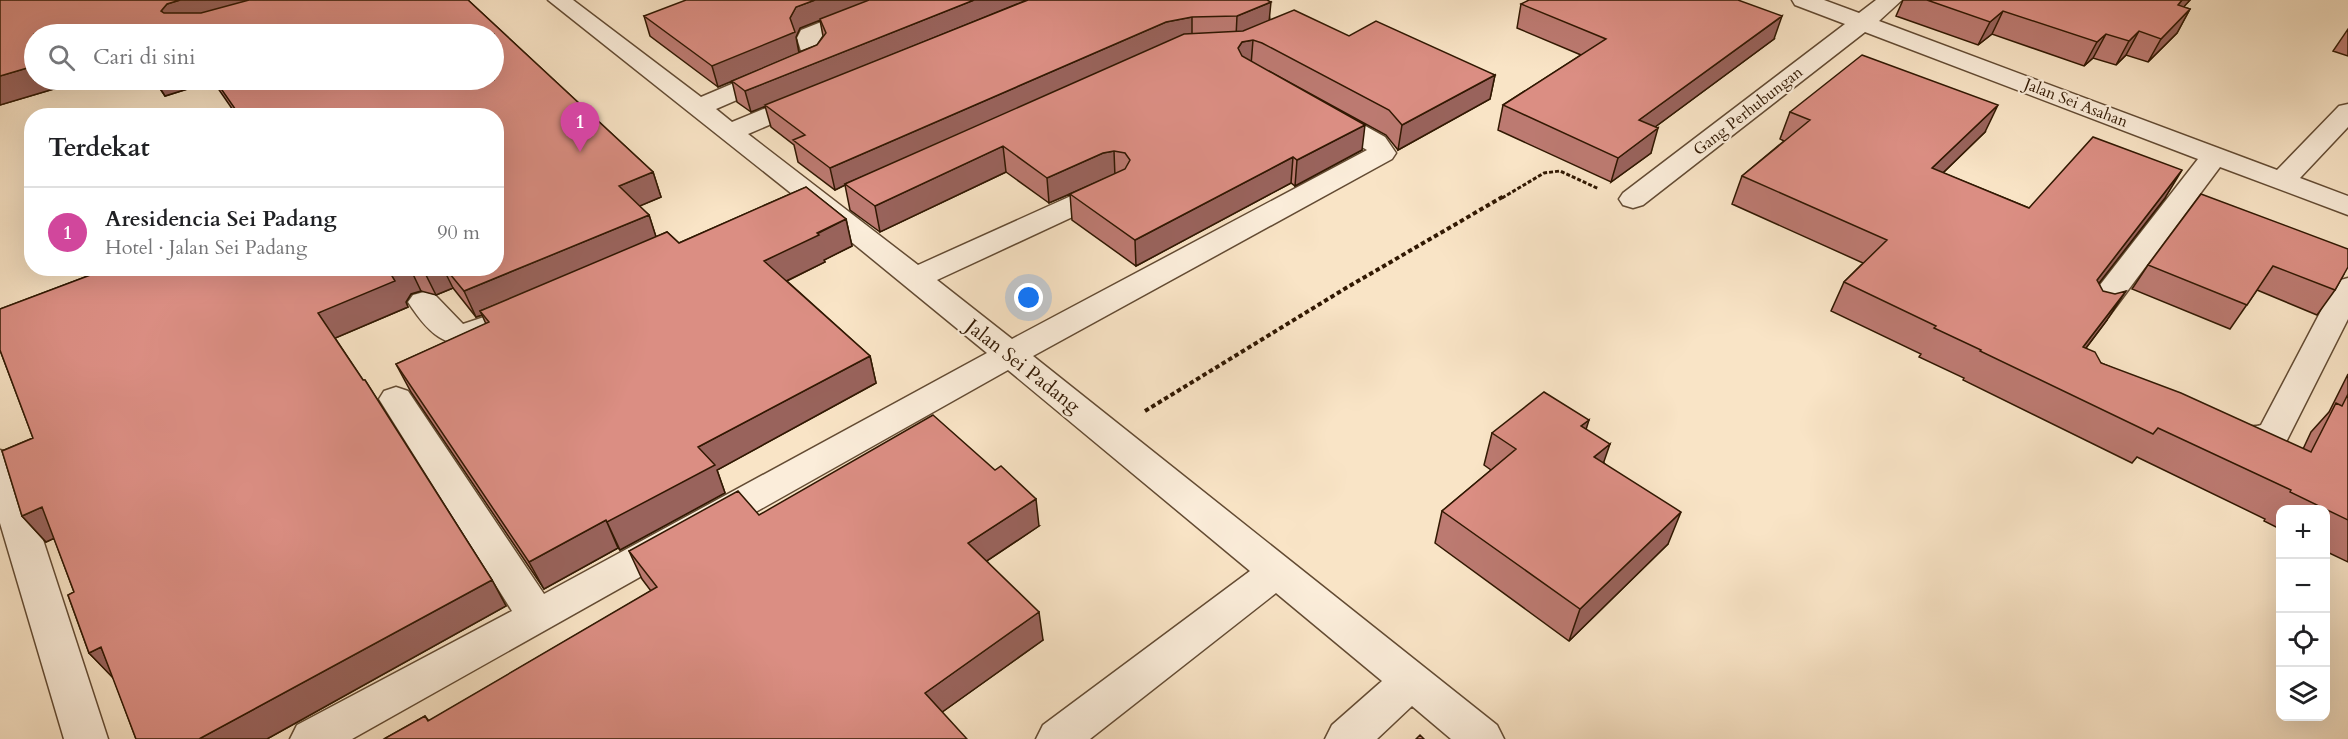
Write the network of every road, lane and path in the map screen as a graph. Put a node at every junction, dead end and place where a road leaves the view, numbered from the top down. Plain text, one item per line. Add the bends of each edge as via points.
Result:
1 (559, 0) edge
2 (897, 0) edge
3 (1803, 0) edge
4 (1891, 0) edge
5 (1863, 22) junction
6 (825, 92) edge
7 (1303, 102) edge
8 (698, 108) junction
9 (2348, 112) edge
10 (730, 132) junction
11 (2215, 155) junction
12 (2282, 181) junction
13 (1115, 186) edge
14 (826, 198) junction
15 (1633, 200) joint
16 (771, 205) edge
17 (2348, 206) edge
18 (914, 279) junction
19 (2348, 288) edge
20 (424, 302) dead end
21 (530, 309) edge
22 (2097, 310) edge
23 (1008, 355) junction
24 (396, 399) dead end
25 (2204, 424) edge
26 (1109, 434) junction
27 (0, 463) edge
28 (1276, 572) junction
29 (537, 617) junction
30 (1411, 681) junction
31 (86, 739) edge
32 (312, 739) edge
33 (1058, 739) edge
34 (1347, 739) edge
35 (1482, 739) edge

1 - 8 street, Jalan Sei Padang
2 - 8 street via 809,35 816,53 811,59
3 - 5 street, Jalan Sei Asahan
4 - 5 street, Gang Perhubungan
5 - 11 street, Jalan Sei Asahan
5 - 15 street, Gang Perhubungan
6 - 10 street
7 - 23 street via 1376,142 1382,153
8 - 10 street, Jalan Sei Padang
9 - 12 street
10 - 14 street, Jalan Sei Padang
11 - 12 street, Jalan Sei Asahan
11 - 22 street
12 - 17 street, Jalan Sei Asahan
13 - 18 street
14 - 16 street
14 - 18 street, Jalan Sei Padang
15 - 26 path via 1618,199 1560,171 1544,173
18 - 23 street, Jalan Sei Padang
19 - 25 street via 2274,433 2251,440
20 - 21 street via 450,333 462,336
23 - 26 street, Jalan Sei Padang
23 - 29 street
24 - 29 street
26 - 28 street, Jalan Sei Padang
27 - 31 street
28 - 30 street, Jalan Sei Padang
28 - 33 street
29 - 32 street
30 - 34 street
30 - 35 street, Jalan Sei Padang

